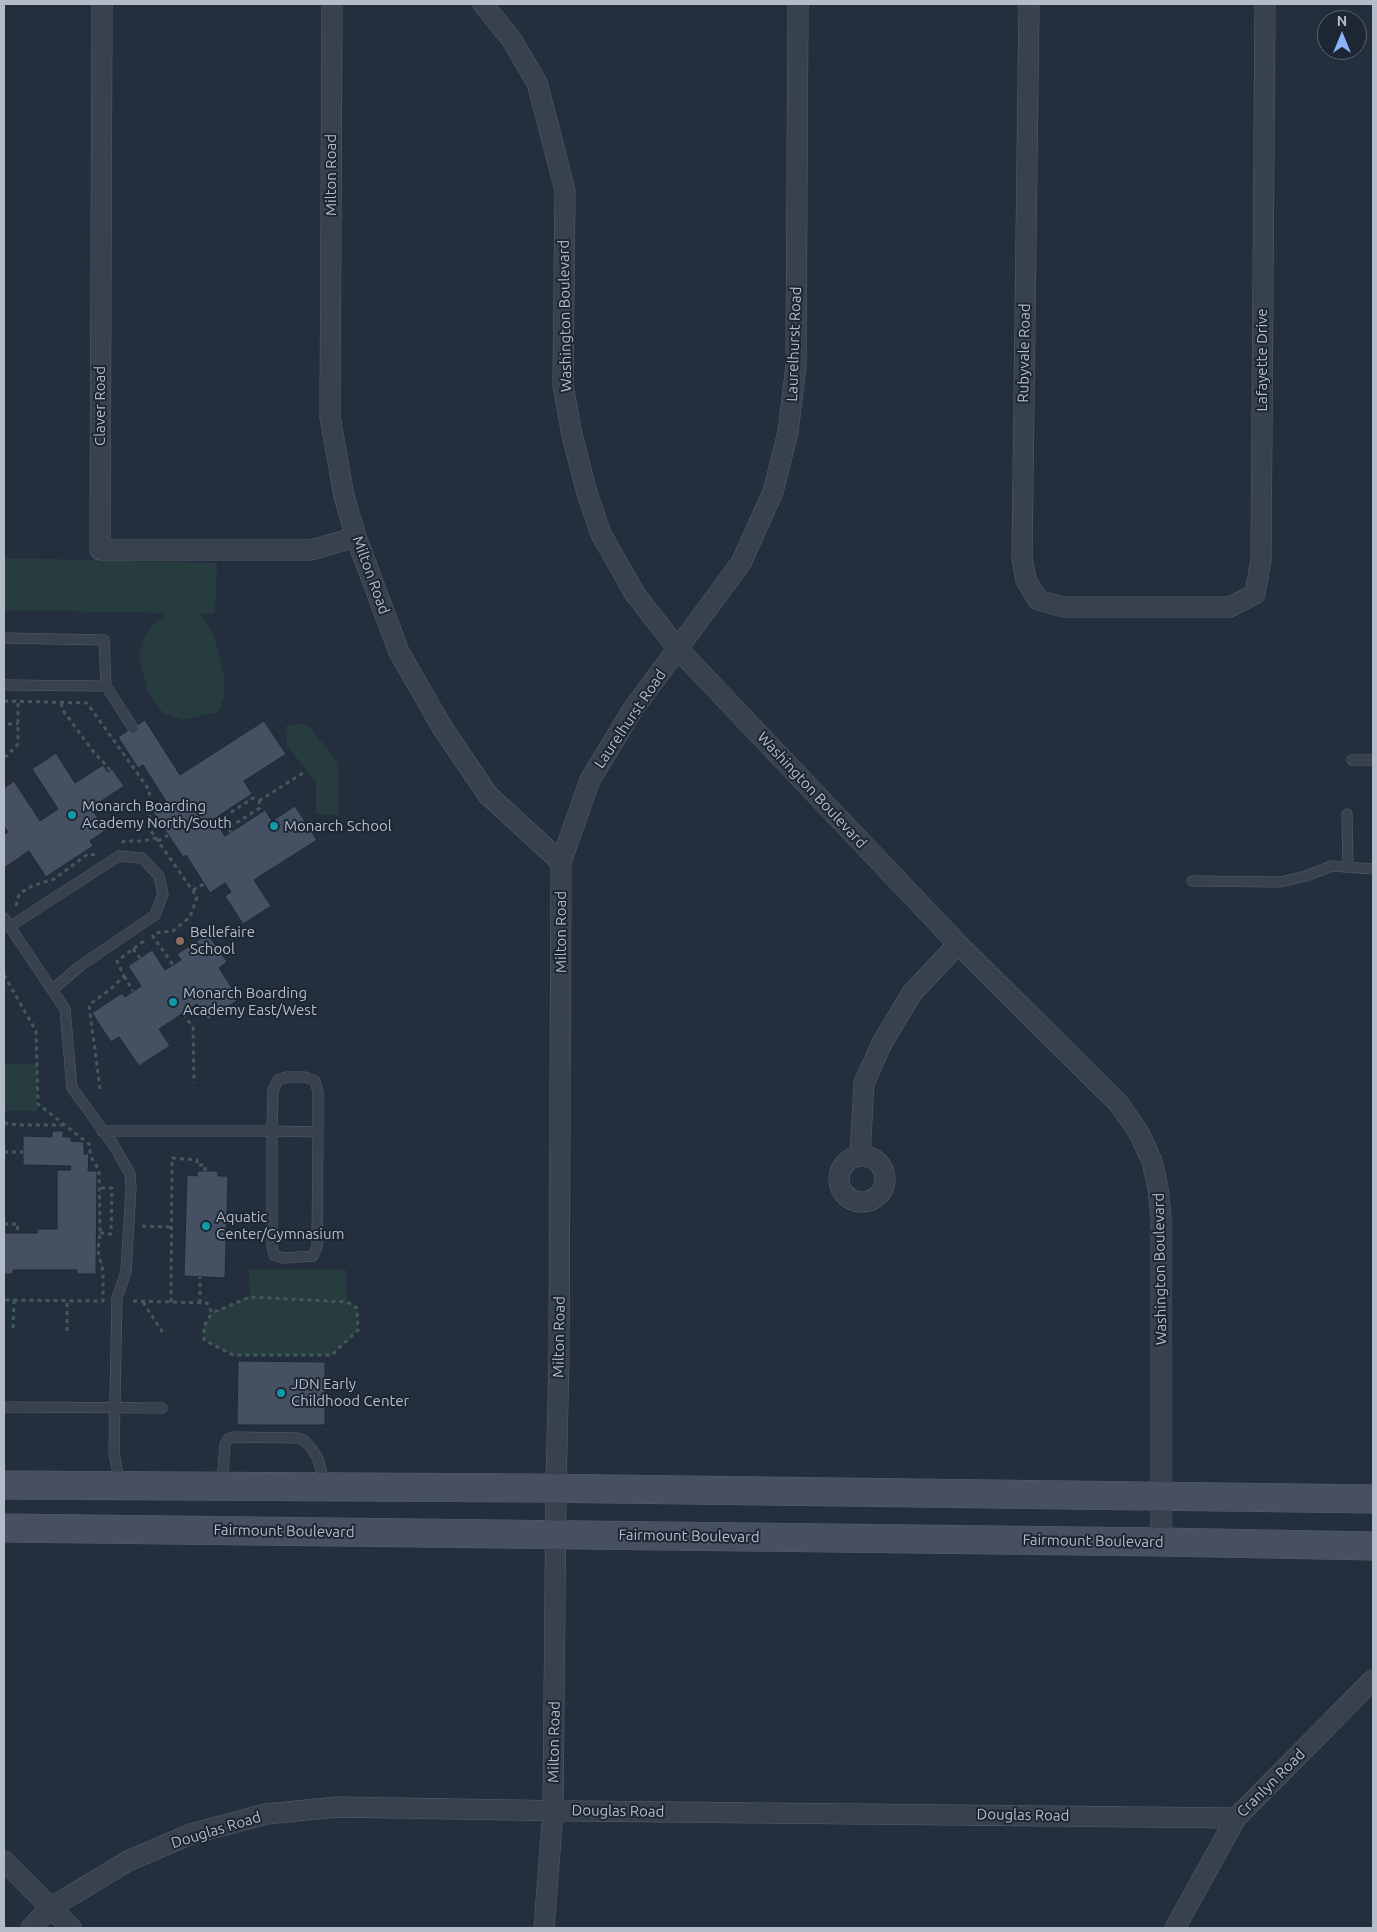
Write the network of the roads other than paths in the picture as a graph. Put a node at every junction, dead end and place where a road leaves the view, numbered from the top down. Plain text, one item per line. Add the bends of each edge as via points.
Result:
1 (102, 4) edge
2 (332, 4) edge
3 (483, 4) edge
4 (798, 4) edge
5 (1029, 4) edge
6 (1265, 4) edge
7 (356, 537) junction
8 (1136, 607) joint
9 (4, 638) edge
10 (678, 649) junction
11 (4, 685) edge
12 (106, 686) junction
13 (133, 728) dead end
14 (1352, 760) dead end
15 (1373, 760) edge
16 (1347, 814) dead end
17 (561, 862) junction
18 (1348, 867) junction
19 (1373, 869) edge
20 (1192, 881) dead end
21 (6, 922) edge
22 (958, 944) junction
23 (52, 990) junction
24 (102, 1131) junction
25 (272, 1131) junction
26 (318, 1132) junction
27 (860, 1156) dead end
28 (4, 1407) edge
29 (115, 1408) junction
30 (162, 1408) dead end
31 (4, 1485) edge
32 (120, 1486) junction
33 (222, 1486) junction
34 (319, 1486) junction
35 (556, 1488) junction
36 (1161, 1497) junction
37 (1373, 1500) edge
38 (4, 1528) edge
39 (119, 1528) junction
40 (556, 1535) junction
41 (1161, 1542) junction
42 (1373, 1546) edge
43 (1373, 1680) edge
44 (553, 1811) junction
45 (1236, 1818) junction
46 (4, 1861) edge
47 (50, 1908) junction
48 (31, 1928) edge
49 (70, 1928) edge
50 (544, 1928) edge
51 (1175, 1928) edge

1 - 7 street, Claver Road via 100,550 311,550
2 - 7 street, Milton Road via 330,417 344,496
3 - 10 street, Washington Boulevard via 512,40 536,83 565,191 563,385 587,493 601,534 635,594
4 - 10 street, Laurelhurst Road via 796,366 788,432 773,492 741,563
5 - 8 street, Rubyvale Road via 1024,573 1038,600 1063,607
6 - 8 street, Lafayette Drive via 1261,560 1255,594 1230,607
7 - 17 street, Milton Road via 399,652 442,727 488,795
9 - 12 lane via 104,640
10 - 17 street, Laurelhurst Road via 633,709 590,780
10 - 22 street, Washington Boulevard
11 - 12 lane
12 - 13 lane
14 - 15 lane
16 - 18 lane
17 - 35 street, Milton Road
18 - 19 lane
18 - 20 lane via 1332,866 1280,882
21 - 23 lane
21 - 23 lane via 118,856 142,858 160,876 163,894 155,914 80,966
22 - 27 street via 912,993 882,1043 864,1083
22 - 36 street, Washington Boulevard via 1119,1104 1152,1161 1161,1217
23 - 24 lane via 65,1009 72,1088
24 - 25 lane
24 - 29 lane via 130,1174 131,1188 126,1272 118,1298
25 - 26 lane
25 - 26 lane via 273,1090 278,1080 305,1077 315,1081 318,1092
25 - 26 lane via 272,1246 274,1255 284,1258 313,1256 316,1247
28 - 29 lane
29 - 30 lane
29 - 32 lane via 114,1453
31 - 32 main road
32 - 33 main road
32 - 39 main road
33 - 34 main road
33 - 34 lane via 225,1444 234,1437 298,1438 305,1441 318,1459 322,1474
34 - 35 main road
35 - 36 main road
35 - 40 street, Milton Road
36 - 37 main road
36 - 41 street, Washington Boulevard
38 - 39 main road, Fairmount Boulevard
39 - 40 main road, Fairmount Boulevard
40 - 41 main road, Fairmount Boulevard
40 - 44 street, Milton Road
41 - 42 main road, Fairmount Boulevard
43 - 45 street, Cranlyn Road
44 - 45 street, Douglas Road
44 - 47 street, Douglas Road via 337,1807 266,1814 191,1834 128,1861
44 - 50 street, Milton Road
45 - 51 street, Cranlyn Road
46 - 47 street
47 - 48 street, Douglas Road
47 - 49 street

